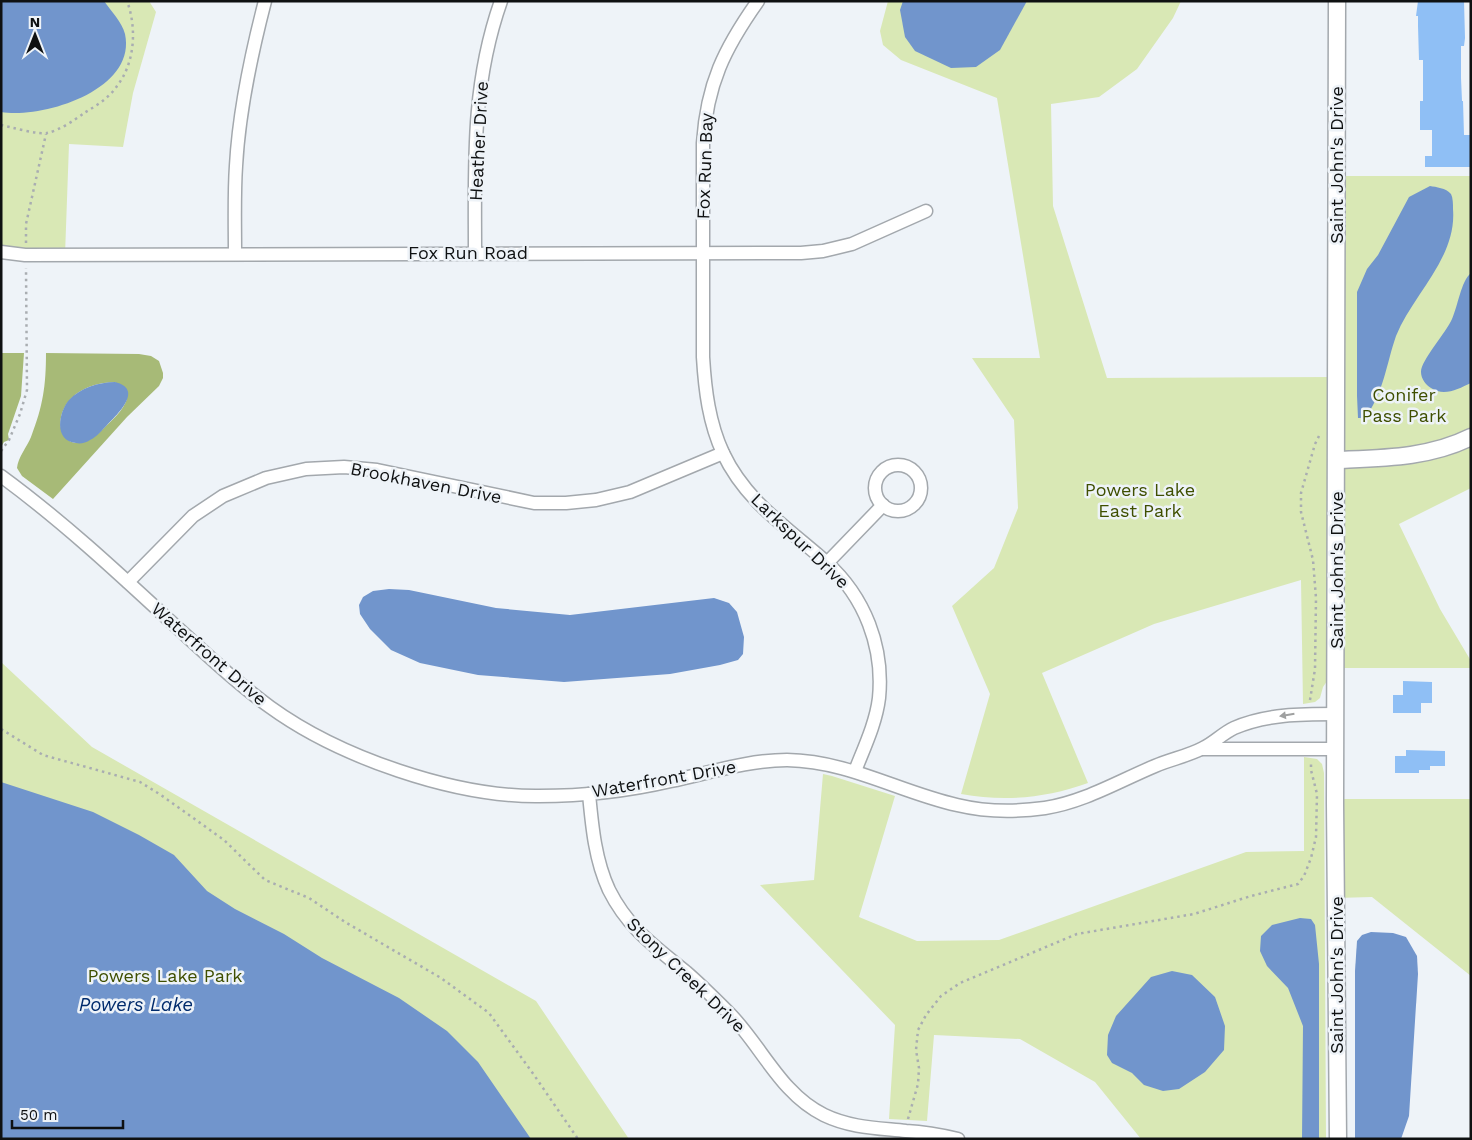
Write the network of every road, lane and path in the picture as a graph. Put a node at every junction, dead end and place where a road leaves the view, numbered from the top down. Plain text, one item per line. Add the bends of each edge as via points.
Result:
1 (128, 1) edge
2 (264, 1) edge
3 (501, 1) edge
4 (758, 1) edge
5 (1338, 1) edge
6 (1, 125) edge
7 (46, 134) junction
8 (926, 210) dead end
9 (1, 252) edge
10 (475, 253) junction
11 (703, 253) junction
12 (235, 254) junction
13 (26, 255) junction
14 (1337, 433) junction
15 (1471, 437) edge
16 (1, 451) edge
17 (723, 453) junction
18 (1337, 460) junction
19 (1, 476) edge
20 (883, 505) dead end
21 (827, 563) junction
22 (128, 582) junction
23 (1310, 714) junction
24 (1336, 714) junction
25 (1, 729) edge
26 (1203, 749) junction
27 (1311, 749) junction
28 (1335, 749) junction
29 (855, 770) junction
30 (589, 794) junction
31 (904, 1131) junction
32 (578, 1139) edge
33 (958, 1139) edge
34 (1338, 1139) edge

1 - 7 path via 133,16 133,39 129,65 118,86 74,120
2 - 12 street via 250,56 241,118 236,166
3 - 10 street, Heather Drive via 486,52 478,104
4 - 11 street, Fox Run Bay via 722,59 705,115
5 - 14 street, Saint John's Drive
6 - 7 path
7 - 13 path via 26,224
8 - 11 street, Fox Run Road via 852,244 823,251
9 - 13 street, Fox Run Road
10 - 11 street, Fox Run Road
10 - 12 street, Fox Run Road
11 - 17 street, Larkspur Drive via 705,387 711,419
12 - 13 street, Fox Run Road
13 - 16 path via 27,390 9,440
14 - 18 street, Saint John's Drive
14 - 23 path via 1320,434 1301,493 1301,512 1313,560 1316,598 1316,650
15 - 18 street via 1416,456
17 - 21 street, Larkspur Drive via 762,508
17 - 22 street, Brookhaven Drive via 630,492 566,503 534,503 377,470 344,467 306,469 266,478 223,496 192,516
18 - 24 street, Saint John's Drive
19 - 22 street, Waterfront Drive via 63,524
20 - 21 street
21 - 29 street, Larkspur Drive via 846,582 860,604 873,630 879,664 878,699
22 - 30 street, Waterfront Drive via 233,679 272,709 338,746 418,777 462,787 536,796
23 - 24 street, Waterfront Drive
23 -> 26 street, Waterfront Drive via 1267,718 1234,728
24 - 28 street, Saint John's Drive
25 - 32 path via 43,755 140,782 224,840 264,880 309,898 441,978 489,1013
26 - 27 street, Waterfront Drive
26 - 29 street, Waterfront Drive via 1071,802 1019,811 958,805
27 - 28 street, Waterfront Drive
27 - 31 path via 1311,770 1317,794 1316,837 1311,858 1298,884 1194,914 1076,934 960,983 941,996 918,1030 918,1084
28 - 34 street, Saint John's Drive
29 - 30 street, Waterfront Drive via 816,762 764,761 633,789
30 - 31 street, Stony Creek Drive via 598,861 618,905 640,935 731,1015 803,1103 824,1116 848,1124
31 - 33 street, Stony Creek Drive

